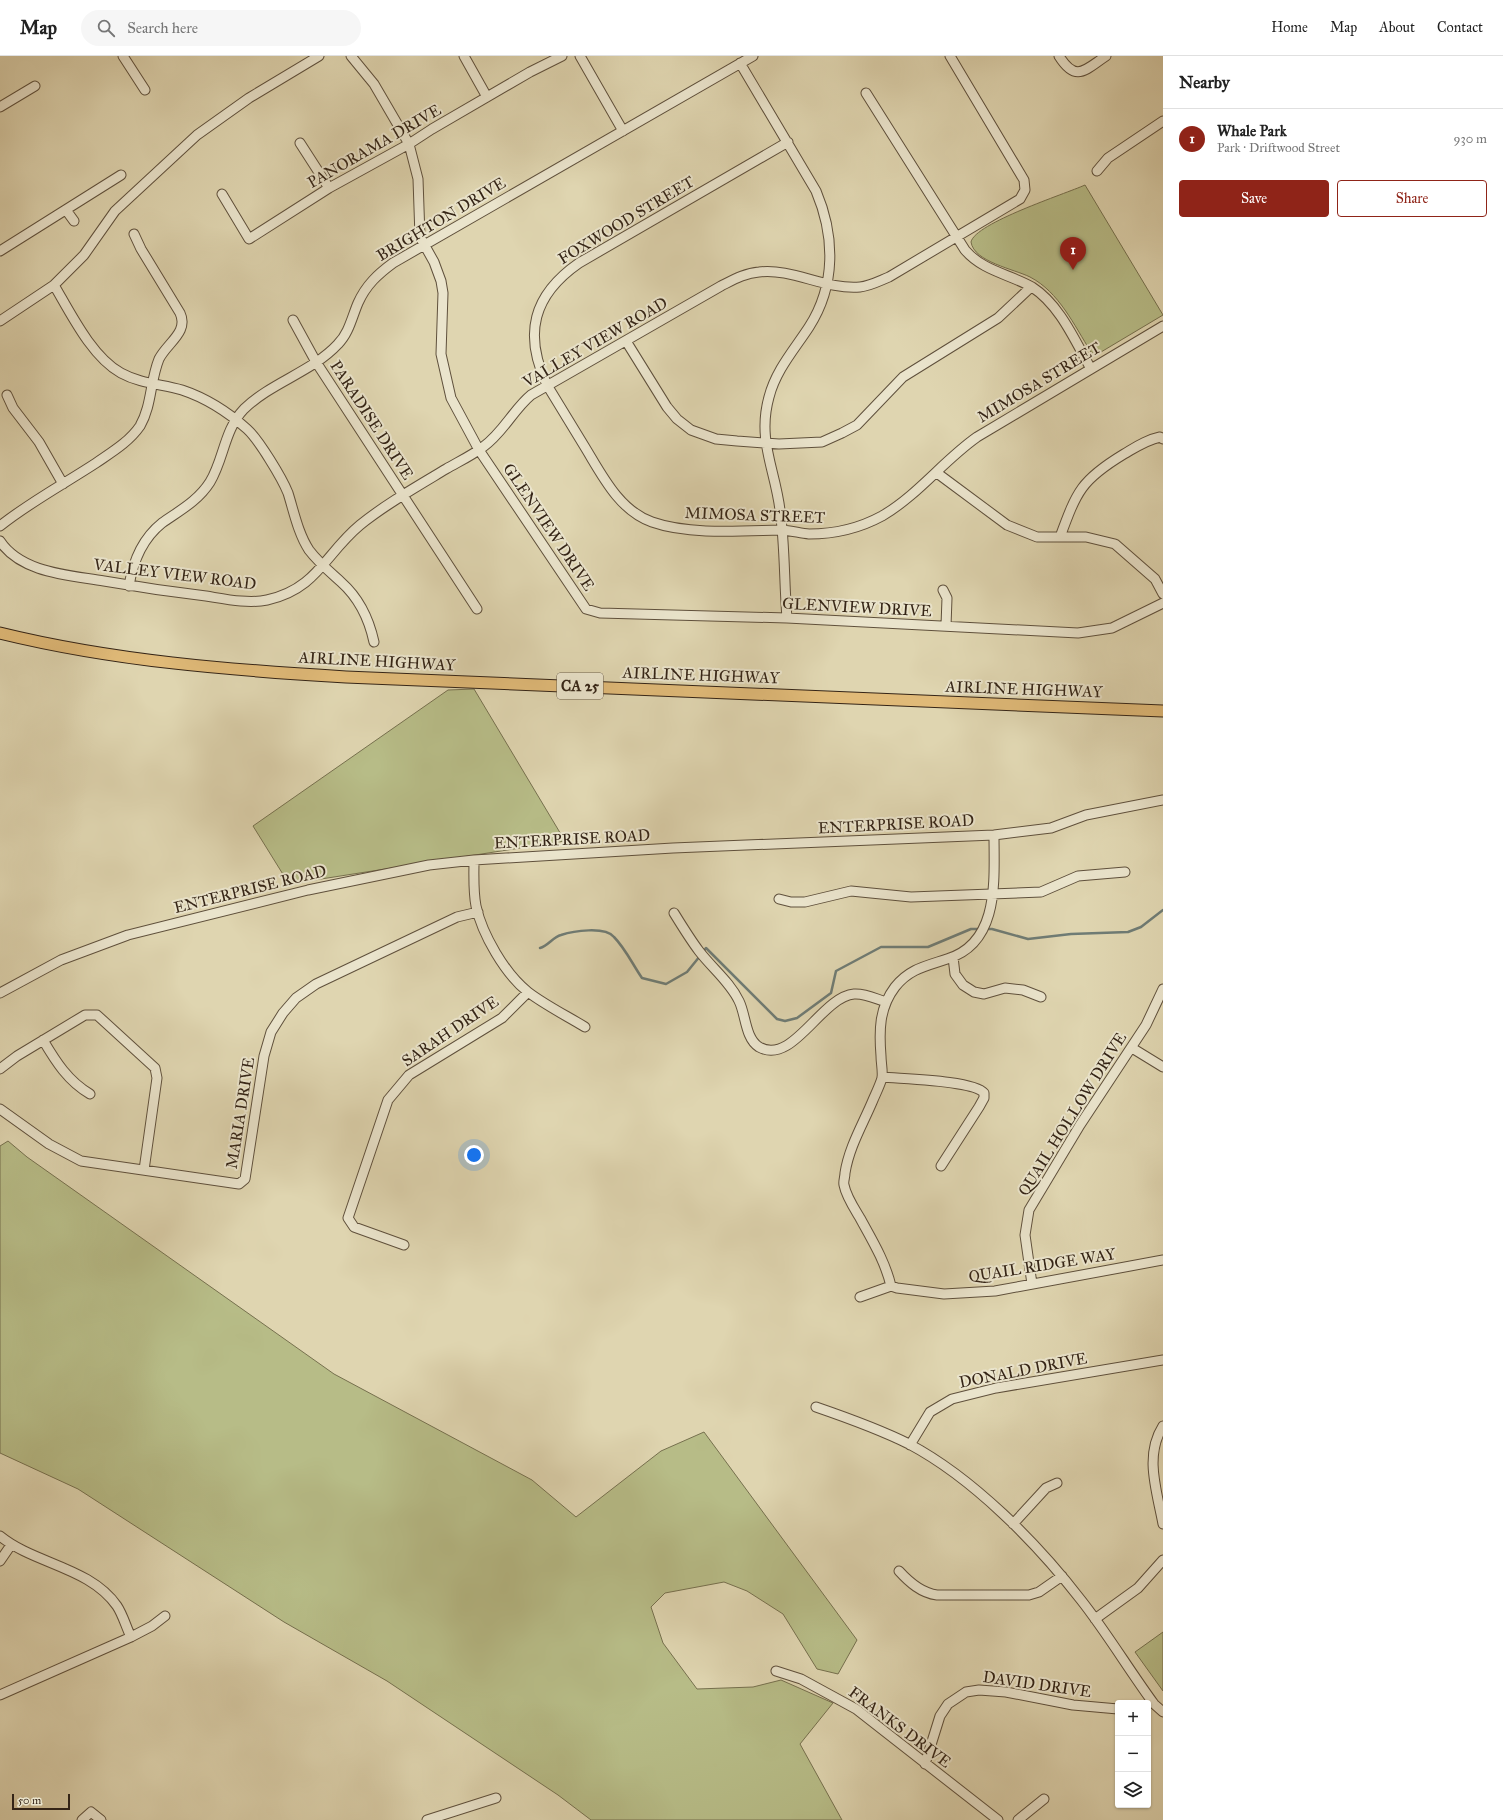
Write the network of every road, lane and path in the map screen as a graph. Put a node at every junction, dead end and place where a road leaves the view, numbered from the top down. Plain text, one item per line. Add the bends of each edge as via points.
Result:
1 (123, 56) edge
2 (319, 56) edge
3 (351, 56) edge
4 (464, 56) edge
5 (562, 56) edge
6 (580, 56) edge
7 (753, 56) edge
8 (950, 56) edge
9 (1059, 56) edge
10 (1106, 56) edge
11 (740, 63) junction
12 (35, 86) dead end
13 (145, 90) dead end
14 (866, 93) dead end
15 (487, 97) junction
16 (0, 108) edge
17 (1163, 121) edge
18 (623, 131) junction
19 (788, 142) junction
20 (300, 143) dead end
21 (409, 144) junction
22 (1098, 171) dead end
23 (122, 175) dead end
24 (329, 188) junction
25 (222, 194) dead end
26 (66, 210) junction
27 (74, 221) dead end
28 (134, 234) dead end
29 (955, 237) junction
30 (424, 245) junction
31 (0, 251) edge
32 (827, 284) junction
33 (54, 285) junction
34 (1031, 287) junction
35 (293, 320) dead end
36 (0, 321) edge
37 (1163, 326) edge
38 (626, 341) junction
39 (316, 362) junction
40 (1091, 369) junction
41 (153, 385) junction
42 (547, 385) junction
43 (7, 395) dead end
44 (235, 420) junction
45 (1163, 439) edge
46 (765, 443) junction
47 (479, 450) junction
48 (937, 473) junction
49 (63, 484) junction
50 (402, 495) junction
51 (0, 526) edge
52 (781, 530) junction
53 (1060, 537) junction
54 (0, 541) edge
55 (324, 566) junction
56 (130, 586) junction
57 (943, 590) dead end
58 (1163, 594) edge
59 (1163, 603) edge
60 (478, 609) dead end
61 (786, 618) junction
62 (946, 626) junction
63 (0, 633) edge
64 (374, 642) dead end
65 (1163, 711) edge
66 (1163, 800) edge
67 (994, 835) junction
68 (474, 860) junction
69 (1125, 872) dead end
70 (992, 894) junction
71 (779, 899) dead end
72 (478, 912) junction
73 (674, 913) dead end
74 (953, 957) junction
75 (1163, 989) edge
76 (0, 992) edge
77 (528, 992) junction
78 (1041, 997) dead end
79 (886, 1002) junction
80 (586, 1027) dead end
81 (43, 1040) junction
82 (1132, 1048) junction
83 (1163, 1067) edge
84 (0, 1069) edge
85 (882, 1077) junction
86 (90, 1094) dead end
87 (0, 1109) edge
88 (941, 1166) dead end
89 (144, 1170) junction
90 (404, 1245) dead end
91 (1163, 1260) edge
92 (1032, 1284) junction
93 (891, 1286) junction
94 (860, 1298) dead end
95 (1163, 1360) edge
96 (816, 1407) dead end
97 (1163, 1426) edge
98 (910, 1445) junction
99 (1057, 1483) dead end
100 (1013, 1524) junction
101 (1163, 1524) edge
102 (0, 1536) edge
103 (12, 1545) junction
104 (1163, 1560) edge
105 (0, 1561) edge
106 (899, 1571) dead end
107 (1062, 1576) junction
108 (165, 1616) dead end
109 (1095, 1619) junction
110 (131, 1637) junction
111 (776, 1670) dead end
112 (0, 1695) edge
113 (1148, 1700) edge
114 (1151, 1705) edge
115 (1115, 1709) edge
116 (1163, 1712) edge
117 (925, 1764) junction
118 (496, 1798) dead end
119 (1044, 1799) dead end
120 (82, 1820) edge
121 (101, 1820) edge
122 (427, 1820) edge
123 (998, 1820) edge
124 (1018, 1820) edge

1 - 13 street
2 - 33 street via 249,98 181,149 115,211 84,255
3 - 21 street, GLENVIEW DRIVE via 374,84
4 - 15 street
5 - 15 street, PANORAMA DRIVE
6 - 18 street
7 - 11 street, BRIGHTON DRIVE
8 - 29 street, VALLEY VIEW ROAD via 1026,187 1024,194 1016,202
9 - 10 street via 1067,68 1074,72 1082,72
11 - 18 street, BRIGHTON DRIVE
11 - 19 street
12 - 16 street
14 - 29 street
15 - 21 street, PANORAMA DRIVE
17 - 22 street via 1108,158
18 - 30 street, BRIGHTON DRIVE
19 - 32 street via 823,208 830,240
19 - 42 street, FOXWOOD STREET via 579,263 555,281 542,301 534,335 537,360
20 - 24 street
21 - 24 street, PANORAMA DRIVE
21 - 30 street, GLENVIEW DRIVE via 418,179 420,237
23 - 26 street
24 - 25 street, PANORAMA DRIVE via 249,239
26 - 27 street
26 - 31 street
28 - 41 street via 183,321 181,329 160,358
29 - 32 street, VALLEY VIEW ROAD via 873,284 853,287
29 - 34 street via 978,263
30 - 39 street, BRIGHTON DRIVE via 393,263 371,281 360,298 341,341
30 - 47 street, GLENVIEW DRIVE via 434,262 443,294 441,354 446,381 457,412
32 - 38 street, VALLEY VIEW ROAD via 777,272 748,274 721,286
32 - 46 street via 815,317 782,366 772,387 766,408
33 - 36 street
33 - 41 street via 101,358 121,373
34 - 40 street via 1054,307
34 - 46 street via 998,318 904,376 857,425 842,434 822,442
35 - 39 street, PARADISE DRIVE
37 - 40 street, MIMOSA STREET
38 - 42 street, VALLEY VIEW ROAD
38 - 46 street via 667,406 686,427 716,439
39 - 44 street, BRIGHTON DRIVE via 258,397
39 - 50 street, PARADISE DRIVE
40 - 48 street, MIMOSA STREET via 977,437 949,459
41 - 44 street via 181,390 199,397
41 - 49 street via 147,411 133,435
42 - 47 street, VALLEY VIEW ROAD via 524,401 496,436
42 - 52 street, MIMOSA STREET via 615,494 630,510 641,517 680,528 717,531
43 - 49 street via 13,408 39,442
44 - 55 street via 253,436 269,460 287,492 304,542
44 - 56 street, BRIGHTON DRIVE via 209,483 192,503 147,538 135,560
45 - 53 street via 1160,437 1147,440 1099,469 1085,483 1073,501
46 - 52 street via 780,510
47 - 50 street, VALLEY VIEW ROAD
47 - 61 street, GLENVIEW DRIVE via 586,609 600,613
48 - 52 street, MIMOSA STREET via 882,516 867,523 819,534
48 - 53 street via 1007,526 1037,537
49 - 51 street
50 - 55 street, VALLEY VIEW ROAD via 359,526
50 - 60 street, PARADISE DRIVE
52 - 61 street
53 - 58 street via 1086,537 1115,544 1155,579
54 - 56 street, VALLEY VIEW ROAD via 8,552 31,565 51,572
55 - 56 street, VALLEY VIEW ROAD via 298,588 259,601
55 - 64 street via 351,592 362,608
57 - 62 street via 947,598
59 - 62 street, GLENVIEW DRIVE via 1112,628 1078,633
61 - 62 street, GLENVIEW DRIVE
63 - 65 main road, AIRLINE HIGHWAY / CA 25 via 124,657 250,671
66 - 67 street, ENTERPRISE ROAD via 1086,815 1051,828
67 - 68 street, ENTERPRISE ROAD via 673,848
67 - 70 street
68 - 72 street
68 - 76 street, ENTERPRISE ROAD via 417,867 308,890 128,935 61,960
69 - 70 street via 1078,876 1041,892
70 - 71 street via 912,897 860,891 805,902
70 - 74 street via 983,933 970,948
72 - 77 street via 482,926 500,960
72 - 89 street, MARIA DRIVE via 456,917 316,984 296,998 271,1032 264,1056 245,1179 239,1184
73 - 79 street via 738,1000 753,1041 760,1047 770,1050 788,1047 828,1008 846,996 861,994
74 - 78 street via 955,974 963,985 974,992 984,994 1005,988 1023,990
74 - 79 street via 911,971 894,988
75 - 82 street, QUAIL HOLLOW DRIVE via 1153,1013
77 - 80 street
77 - 90 street, SARAH DRIVE via 502,1018 409,1075 388,1100 348,1218 354,1227
79 - 85 street via 879,1032
81 - 84 street
81 - 86 street via 75,1085
81 - 89 street via 86,1015 97,1015 154,1068 157,1078
82 - 83 street
82 - 92 street, QUAIL HOLLOW DRIVE via 1080,1125 1029,1210 1025,1235
85 - 88 street via 967,1085 984,1093 984,1098
85 - 93 street via 848,1157 844,1184 888,1273
87 - 89 street, MARIA DRIVE via 49,1144 81,1161
91 - 92 street, QUAIL RIDGE WAY
92 - 93 street, QUAIL RIDGE WAY via 995,1291 944,1294
93 - 94 street
95 - 98 street, DONALD DRIVE via 996,1388 952,1399 930,1412
96 - 98 street via 876,1428
97 - 101 street via 1155,1440 1152,1456
98 - 100 street via 967,1484
99 - 100 street via 1046,1488
100 - 107 street
102 - 103 street
103 - 105 street
103 - 110 street via 69,1570 97,1587 116,1606
104 - 109 street via 1138,1588
106 - 107 street via 917,1587 937,1595 1029,1595 1039,1592
107 - 109 street
108 - 110 street
109 - 113 street
110 - 112 street
111 - 117 street, FRANKS DRIVE via 801,1679 856,1709
114 - 116 street
115 - 117 street, DAVID DRIVE via 1006,1692 966,1692 948,1704 940,1716
117 - 123 street, FRANKS DRIVE
118 - 122 street
119 - 124 street
120 - 121 street via 91,1812

